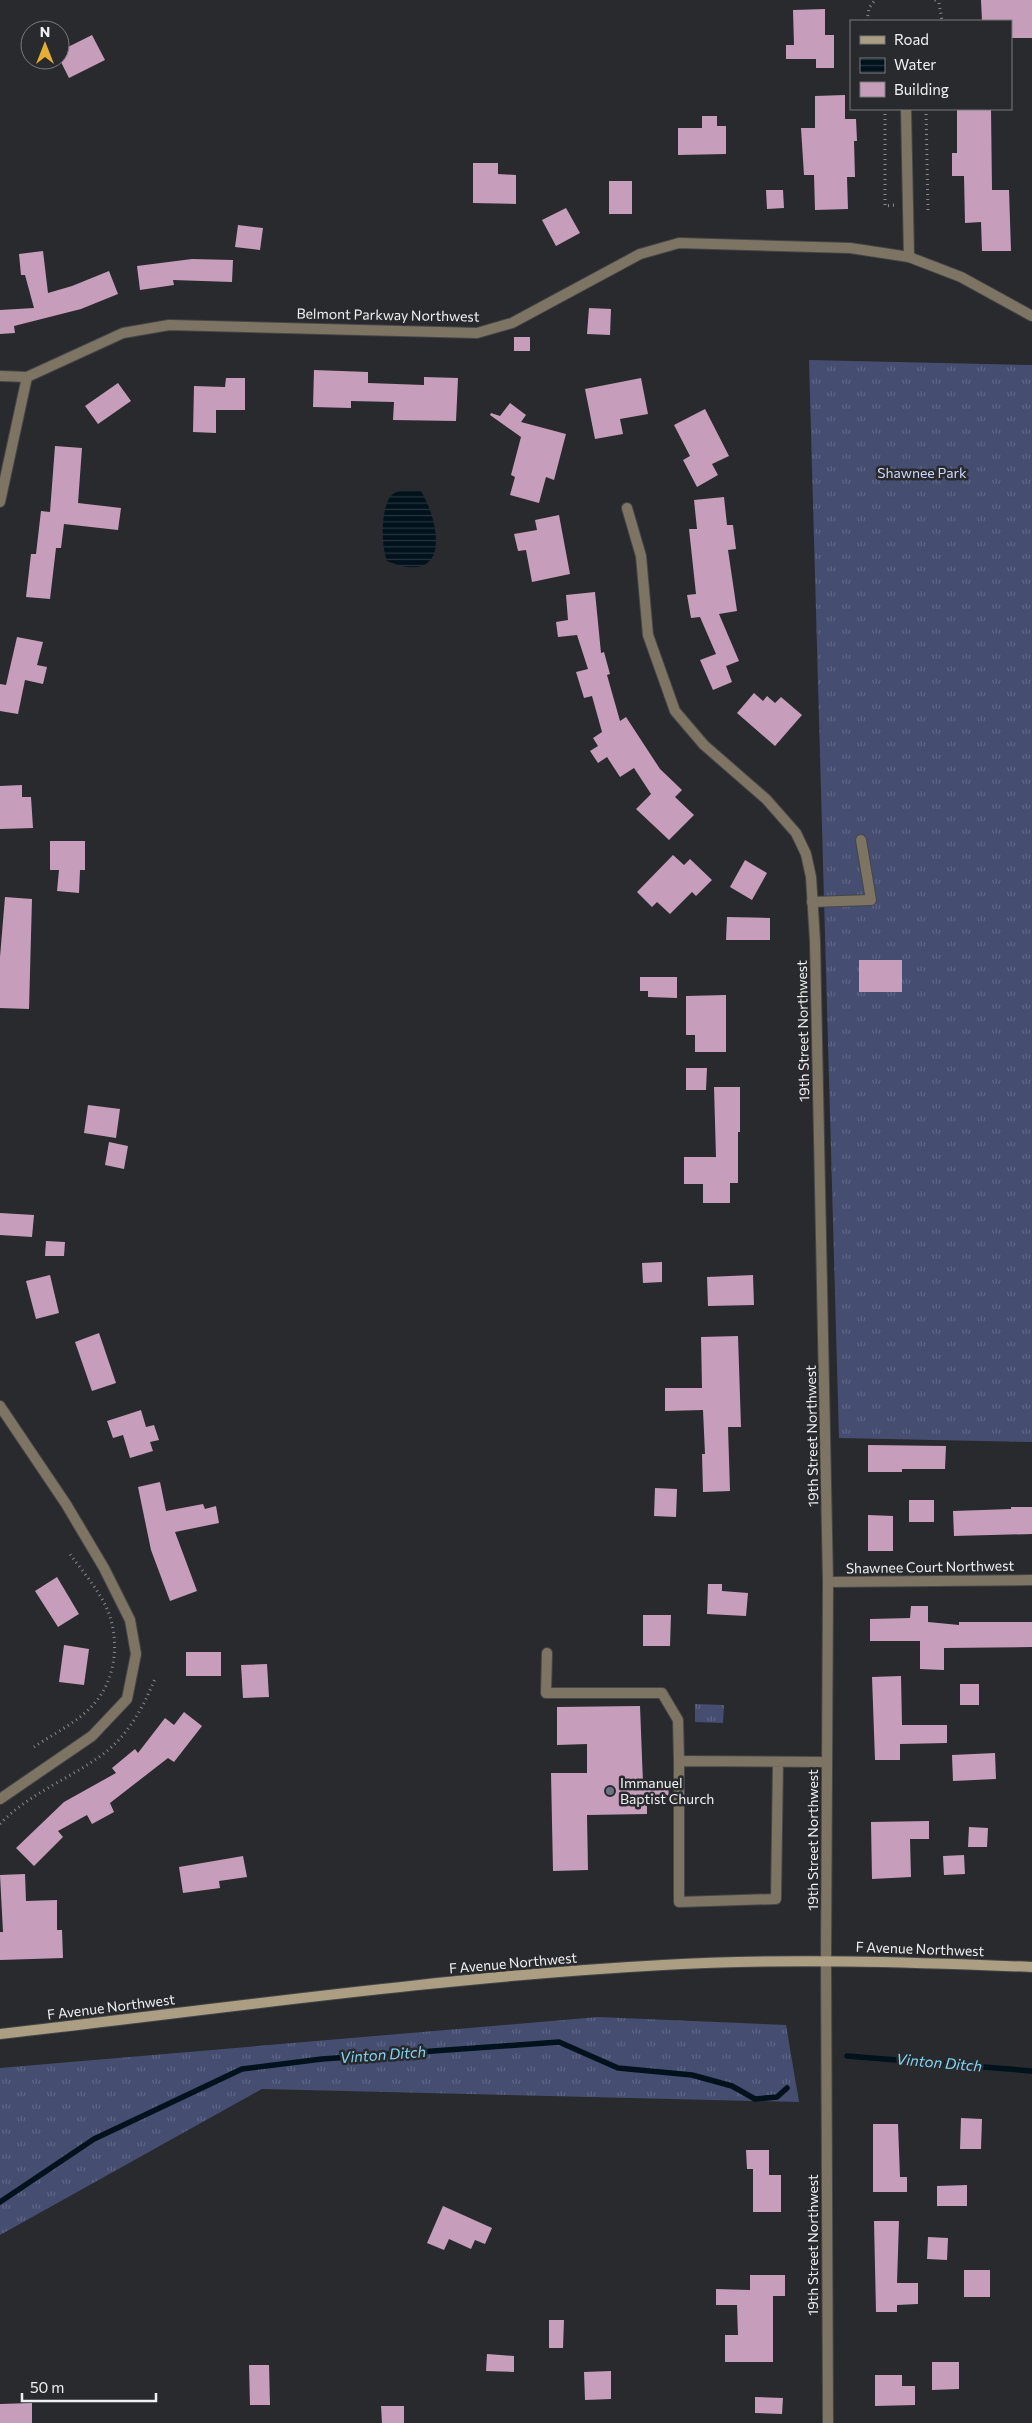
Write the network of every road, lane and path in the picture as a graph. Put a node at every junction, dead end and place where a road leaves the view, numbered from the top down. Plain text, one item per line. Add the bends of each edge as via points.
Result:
1 (875, 0) edge
2 (936, 0) edge
3 (867, 20) edge
4 (942, 20) edge
5 (885, 110) edge
6 (906, 110) edge
7 (926, 110) edge
8 (908, 205) junction
9 (928, 212) dead end
10 (909, 258) junction
11 (1032, 316) edge
12 (0, 376) edge
13 (27, 377) junction
14 (0, 502) edge
15 (627, 508) dead end
16 (861, 840) dead end
17 (812, 902) junction
18 (0, 1406) edge
19 (70, 1554) dead end
20 (1032, 1580) edge
21 (828, 1582) junction
22 (547, 1653) dead end
23 (34, 1747) dead end
24 (679, 1761) junction
25 (778, 1762) junction
26 (827, 1762) junction
27 (0, 1799) edge
28 (826, 1960) junction
29 (1032, 1967) edge
30 (0, 2034) edge
31 (828, 2423) edge

1 - 3 path via 868,8
2 - 4 path
5 - 8 path via 886,206
6 - 8 street
7 - 9 path
8 - 10 street
10 - 11 street, Belmont Parkway Northwest via 961,277
10 - 13 street, Belmont Parkway Northwest via 850,248 680,243 640,254 512,323 477,333 170,325 123,333
12 - 13 street
13 - 14 street
15 - 17 street, 19th Street Northwest via 641,556 648,635 675,711 704,745 766,799 796,833 806,854
16 - 17 street via 870,900
17 - 21 street, 19th Street Northwest
18 - 27 street via 66,1504 104,1568 130,1620 136,1654 127,1699 92,1736
19 - 23 path via 108,1612 114,1642 111,1676 93,1705
20 - 21 street, Shawnee Court Northwest
21 - 26 street, 19th Street Northwest
22 - 24 street via 546,1693 662,1693 678,1720
24 - 25 street
24 - 25 street via 679,1902 776,1900
25 - 26 street
26 - 28 street, 19th Street Northwest
28 - 29 main road, F Avenue Northwest
28 - 30 main road, F Avenue Northwest via 664,1964 502,1976
28 - 31 street, 19th Street Northwest

